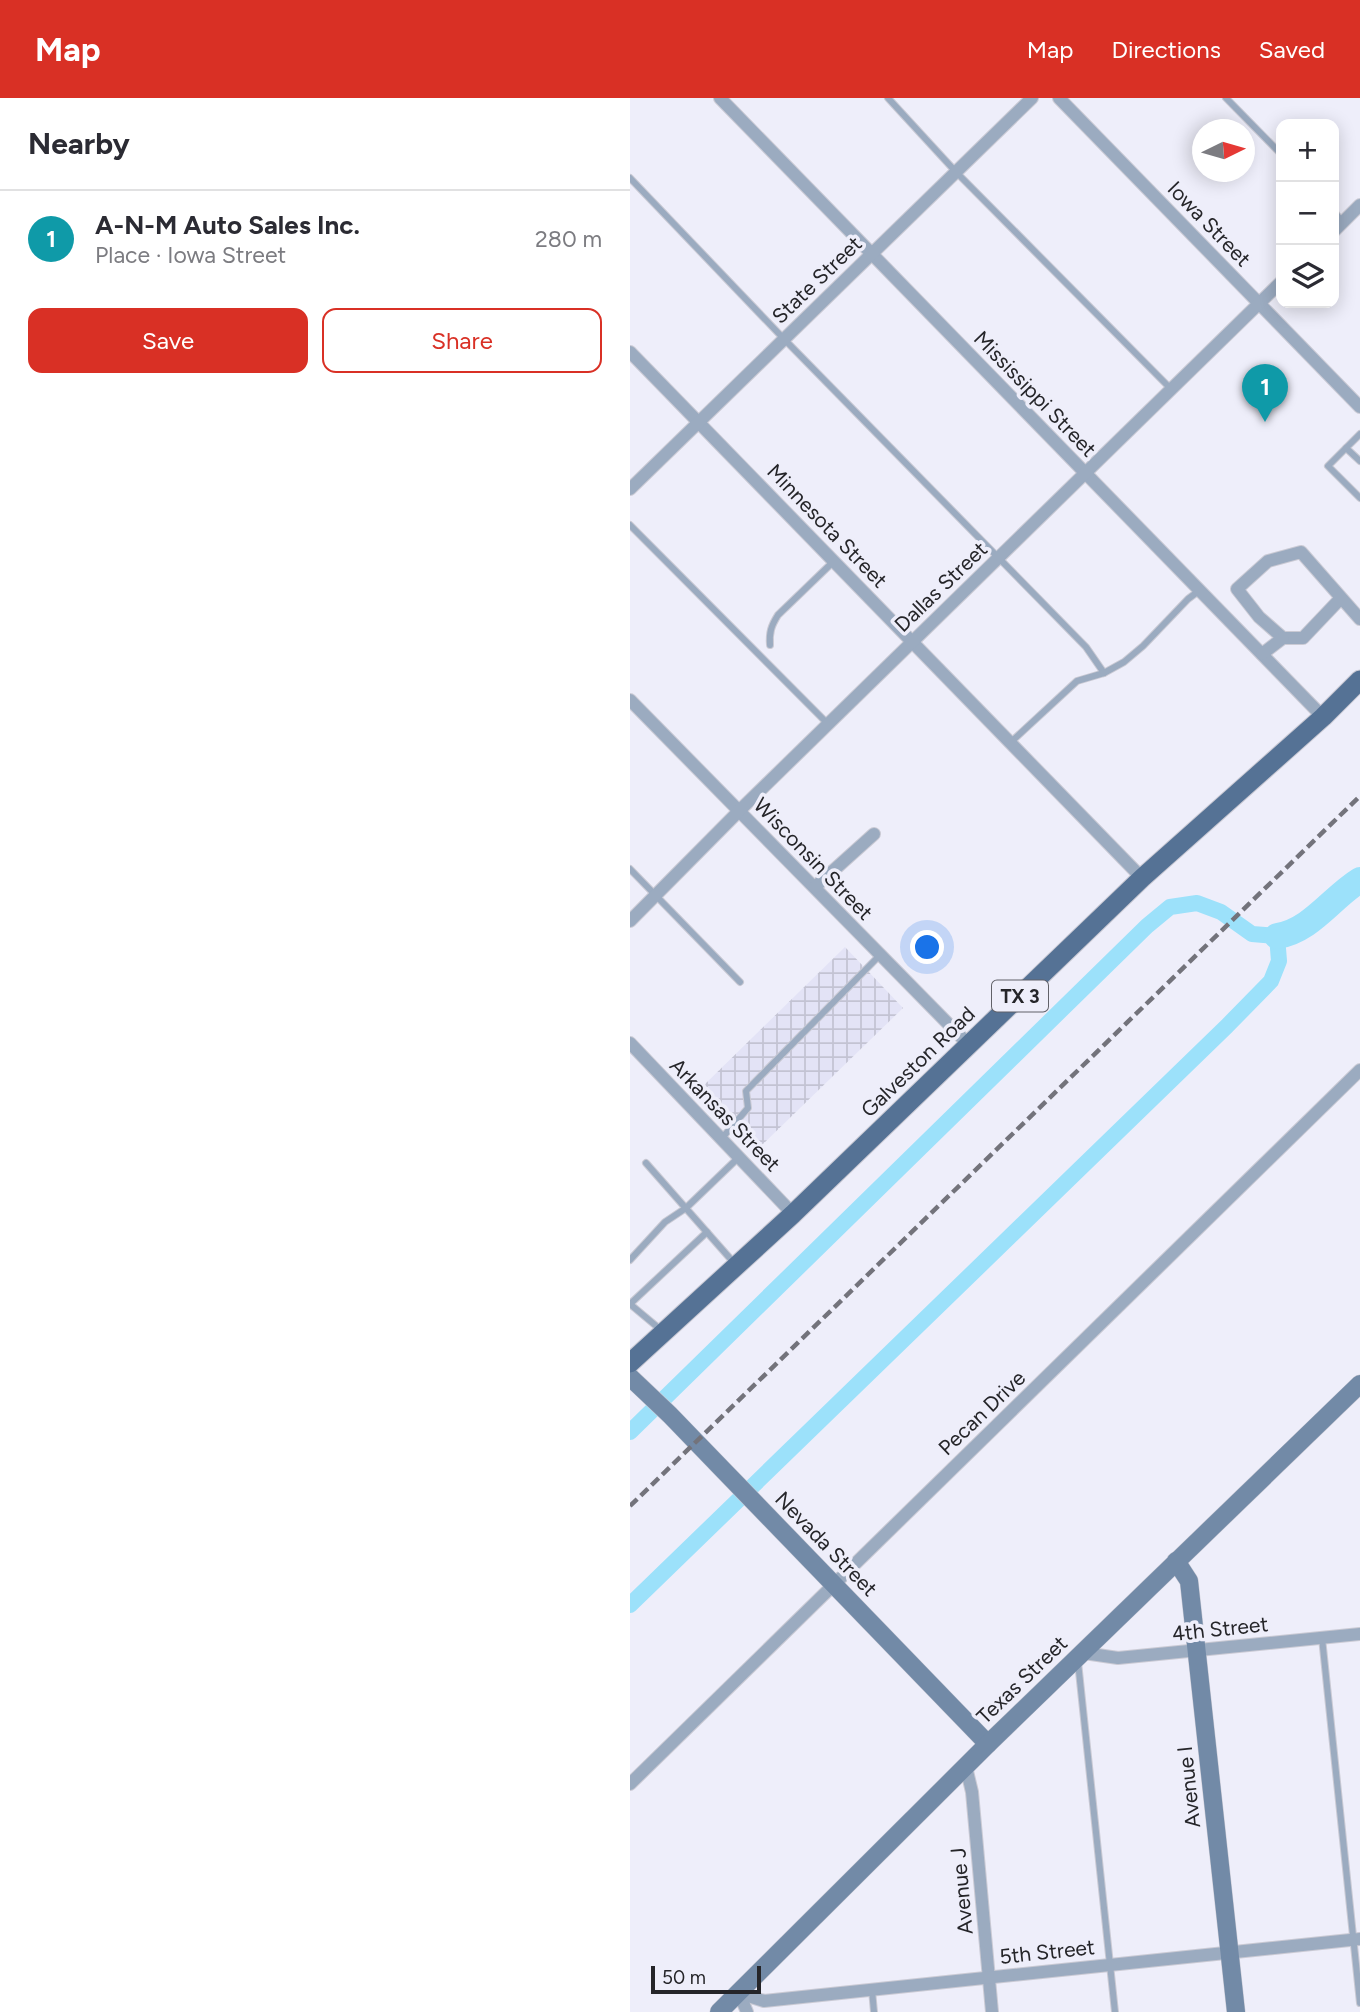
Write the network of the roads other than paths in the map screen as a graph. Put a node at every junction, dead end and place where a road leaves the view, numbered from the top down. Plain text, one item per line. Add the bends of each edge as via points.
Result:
1 (720, 98) edge
2 (888, 98) edge
3 (1032, 98) edge
4 (1059, 98) edge
5 (1226, 98) edge
6 (1276, 149) edge
7 (956, 172) junction
8 (630, 178) edge
9 (1360, 205) edge
10 (1339, 225) edge
11 (872, 254) junction
12 (1276, 287) edge
13 (1259, 303) junction
14 (784, 339) junction
15 (630, 352) edge
16 (1171, 389) junction
17 (1360, 407) edge
18 (699, 422) junction
19 (1360, 434) edge
20 (1346, 447) junction
21 (1360, 461) edge
22 (1086, 473) junction
23 (630, 489) edge
24 (1360, 498) edge
25 (630, 525) edge
26 (999, 558) junction
27 (834, 560) junction
28 (1200, 590) junction
29 (1341, 598) junction
30 (1360, 618) edge
31 (1283, 638) junction
32 (913, 641) junction
33 (770, 645) dead end
34 (1262, 654) junction
35 (1104, 673) junction
36 (1360, 680) edge
37 (630, 700) edge
38 (1323, 717) junction
39 (828, 724) junction
40 (1011, 743) junction
41 (740, 811) junction
42 (874, 834) dead end
43 (630, 869) edge
44 (1142, 878) junction
45 (815, 887) junction
46 (656, 895) junction
47 (630, 921) edge
48 (880, 954) junction
49 (740, 982) dead end
50 (630, 1043) edge
51 (969, 1045) junction
52 (1360, 1070) edge
53 (720, 1139) junction
54 (738, 1157) junction
55 (646, 1163) dead end
56 (686, 1208) junction
57 (793, 1213) junction
58 (707, 1232) junction
59 (630, 1260) edge
60 (736, 1265) junction
61 (630, 1304) edge
62 (664, 1332) junction
63 (630, 1363) edge
64 (630, 1377) edge
65 (1360, 1384) edge
66 (1176, 1561) junction
67 (834, 1585) junction
68 (1360, 1634) edge
69 (1322, 1638) junction
70 (1197, 1651) junction
71 (1081, 1656) junction
72 (988, 1744) junction
73 (966, 1767) junction
74 (630, 1784) edge
75 (1357, 1939) edge
76 (1230, 1953) junction
77 (1110, 1965) junction
78 (989, 1978) junction
79 (872, 1990) junction
80 (738, 1993) junction
81 (1360, 2003) edge
82 (719, 2012) edge
83 (747, 2012) edge
84 (874, 2012) edge
85 (992, 2012) edge
86 (1115, 2012) edge
87 (1236, 2012) edge

1 - 11 street, Mississippi Street
2 - 7 lane
3 - 7 street, State Street
4 - 13 street, Iowa Street
5 - 6 lane
7 - 11 street, State Street
7 - 16 lane
8 - 14 lane
9 - 10 street
11 - 14 street, State Street
11 - 22 street, Mississippi Street
12 - 13 street, Dallas Street
13 - 16 street, Dallas Street
13 - 17 street, Iowa Street
14 - 18 street, State Street
14 - 26 lane
15 - 18 street, Minnesota Street
16 - 22 street, Dallas Street
18 - 23 street, State Street
18 - 27 street, Minnesota Street
19 - 20 lane
20 - 21 lane
20 - 24 lane via 1328,466
22 - 26 street, Dallas Street
22 - 28 street, Mississippi Street
25 - 39 lane
26 - 32 street, Dallas Street
26 - 35 lane via 1086,646
27 - 32 street, Minnesota Street
27 - 33 lane via 778,615 769,634
28 - 34 street, Mississippi Street
28 - 35 lane via 1143,646
29 - 30 street
29 - 31 street via 1303,638
29 - 31 street via 1301,552 1268,561 1237,589
31 - 34 street
32 - 39 street, Dallas Street
32 - 40 street, Minnesota Street
34 - 38 street, Mississippi Street
35 - 40 lane via 1077,681
36 - 38 main road, Galveston Road / TX 3
37 - 41 street, Wisconsin Street
38 - 44 main road, Galveston Road / TX 3
39 - 41 street, Dallas Street
40 - 44 street, Minnesota Street
41 - 45 street, Wisconsin Street
41 - 46 street, Dallas Street
42 - 45 street
43 - 46 lane
44 - 51 main road, Galveston Road / TX 3
45 - 48 street, Wisconsin Street
46 - 47 street, Dallas Street
46 - 49 lane
48 - 51 street, Wisconsin Street
48 - 53 lane via 746,1091 748,1108
50 - 53 street, Arkansas Street
51 - 57 main road, Galveston Road / TX 3
52 - 67 street, Pecan Drive
53 - 54 street, Arkansas Street
54 - 56 lane
54 - 57 street, Arkansas Street
55 - 56 lane
56 - 58 lane
56 - 59 lane via 665,1222
57 - 60 main road, Galveston Road / TX 3
58 - 60 lane
58 - 61 lane
60 - 62 main road, Galveston Road / TX 3
61 - 62 lane
62 - 63 main road, Galveston Road / TX 3
64 - 67 street, Nevada Street
65 - 66 street, Texas Street
66 - 70 street, Avenue I via 1189,1581
66 - 71 street, Texas Street
67 - 72 street, Nevada Street
67 - 74 street, Pecan Drive
68 - 69 street, 4th Street
69 - 70 street, 4th Street
69 - 75 lane
70 - 71 street, 4th Street via 1118,1658
70 - 76 street, Avenue I
71 - 72 street, Texas Street
71 - 77 lane
72 - 73 street, Texas Street
73 - 78 street, Avenue J
73 - 80 street, Texas Street
75 - 76 street, 5th Street
75 - 81 lane
76 - 77 street, 5th Street
76 - 87 street, Avenue I
77 - 78 street, 5th Street
77 - 86 lane
78 - 79 street, 5th Street
78 - 85 street, Avenue J
79 - 80 street, 5th Street via 764,2001
79 - 84 lane
80 - 82 street, Texas Street
80 - 83 street

